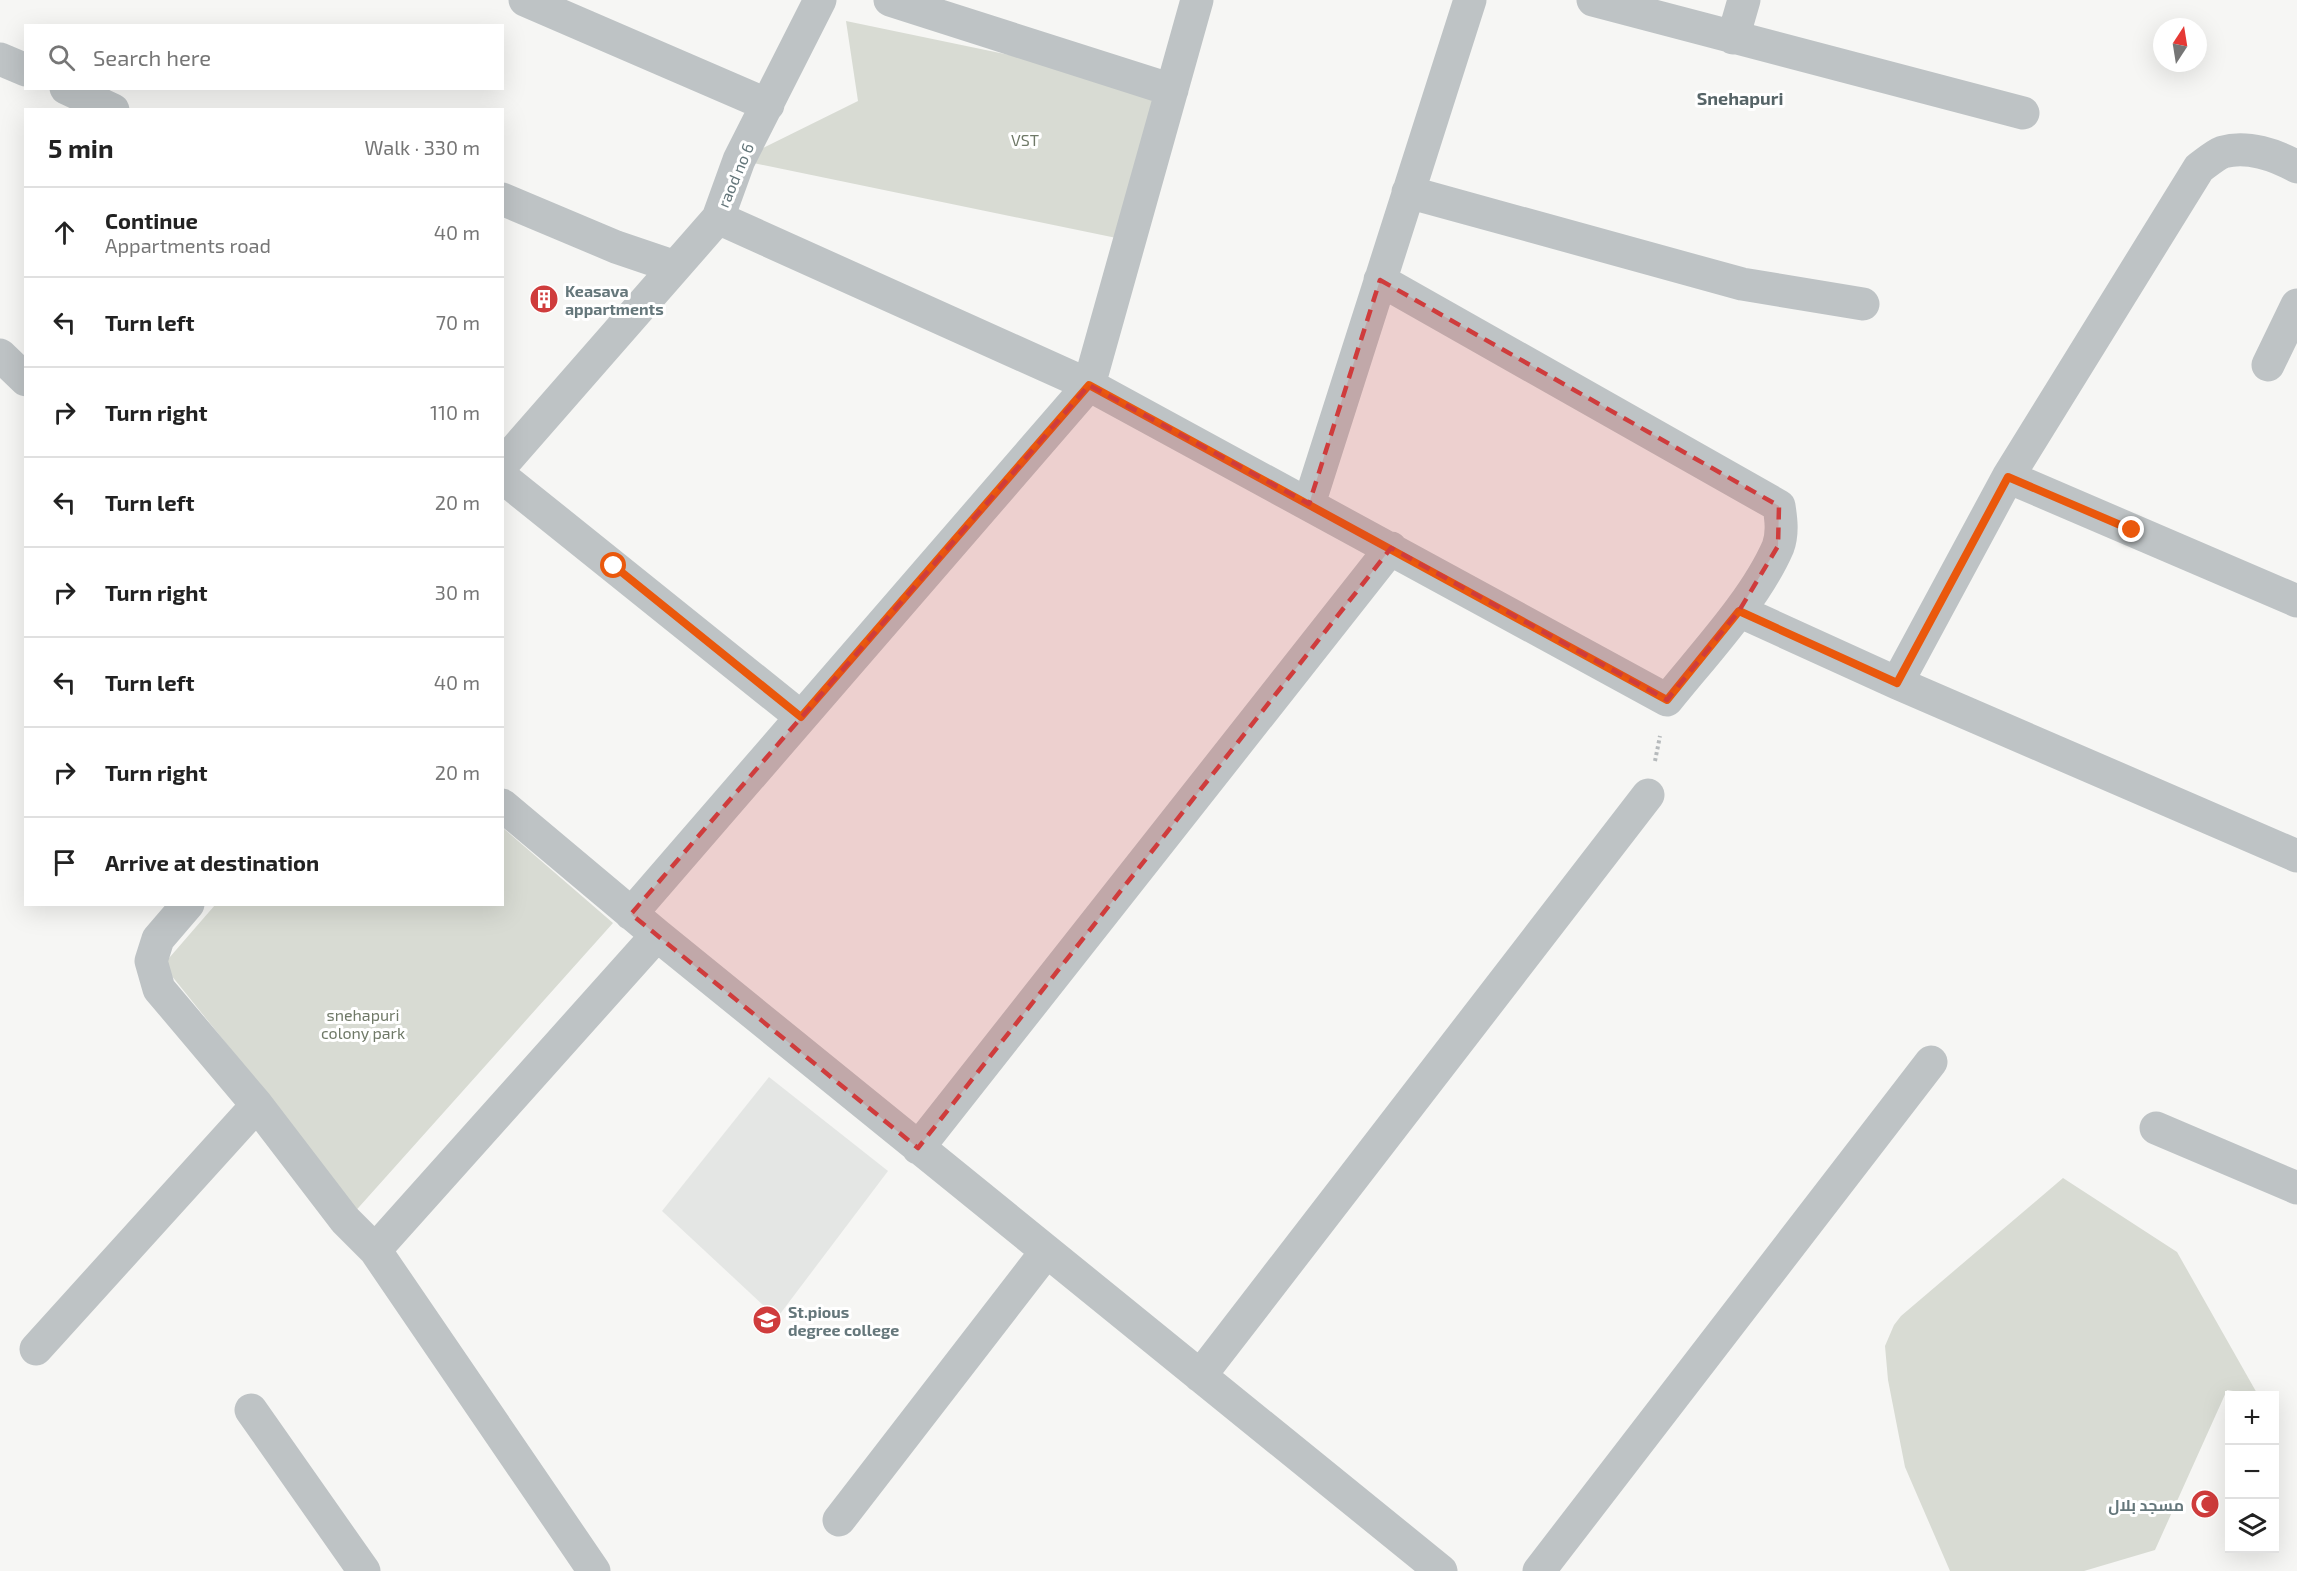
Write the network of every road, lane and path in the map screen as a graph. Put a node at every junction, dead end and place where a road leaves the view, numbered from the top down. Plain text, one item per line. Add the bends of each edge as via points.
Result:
1 (525, 0) edge
2 (820, 0) edge
3 (890, 0) edge
4 (1197, 0) edge
5 (1470, 0) edge
6 (1593, 0) edge
7 (1744, 0) edge
8 (1733, 38) junction
9 (0, 59) edge
10 (24, 69) edge
11 (70, 90) edge
12 (1172, 90) junction
13 (768, 105) junction
14 (109, 108) edge
15 (2022, 113) dead end
16 (2297, 167) edge
17 (1408, 192) junction
18 (504, 200) edge
19 (718, 218) junction
20 (675, 267) junction
21 (1380, 280) junction
22 (1863, 304) dead end
23 (2297, 305) edge
24 (0, 355) edge
25 (2268, 365) dead end
26 (24, 378) edge
27 (1089, 385) junction
28 (504, 463) edge
29 (2008, 477) junction
30 (504, 479) edge
31 (1309, 504) junction
32 (1391, 548) junction
33 (2297, 601) edge
34 (1739, 611) junction
35 (1897, 683) junction
36 (1667, 700) junction
37 (801, 717) junction
38 (1648, 795) joint
39 (504, 807) edge
40 (2297, 856) edge
41 (186, 906) edge
42 (631, 914) junction
43 (657, 935) junction
44 (1931, 1062) dead end
45 (257, 1105) junction
46 (2156, 1128) dead end
47 (918, 1148) junction
48 (2297, 1188) edge
49 (375, 1250) junction
50 (1046, 1252) junction
51 (36, 1349) dead end
52 (1200, 1376) junction
53 (251, 1410) dead end
54 (839, 1520) dead end
55 (364, 1571) edge
56 (594, 1571) edge
57 (1441, 1571) edge
58 (1539, 1571) edge

1 - 13 street
2 - 13 street, raod no 6
3 - 12 street
4 - 12 street
5 - 17 street
6 - 8 street
7 - 8 street
8 - 15 street
9 - 10 street
11 - 14 street
12 - 27 street
13 - 19 street, raod no 6 via 739,160
16 - 29 street via 2278,156 2244,150 2222,152 2199,168
17 - 21 street
17 - 22 street via 1742,284
18 - 20 street
19 - 20 street, raod no 6
19 - 27 street
20 - 28 street, raod no 6
21 - 31 street
21 - 34 street via 1779,506 1782,529 1778,546
23 - 25 street
24 - 26 street
27 - 31 street
27 - 37 street
29 - 33 street
29 - 35 street
30 - 37 street
31 - 32 street
32 - 36 street
32 - 47 street
34 - 35 street
34 - 36 street
35 - 40 street
36 - 38 path
37 - 42 street
38 - 52 street
39 - 42 street
41 - 45 street via 158,939 151,961 159,989
42 - 43 street
43 - 47 street
43 - 49 street
44 - 58 street
45 - 49 street via 345,1220
45 - 51 street
46 - 48 street
47 - 50 street
49 - 56 street
50 - 52 street
50 - 54 street
52 - 57 street
53 - 55 street

